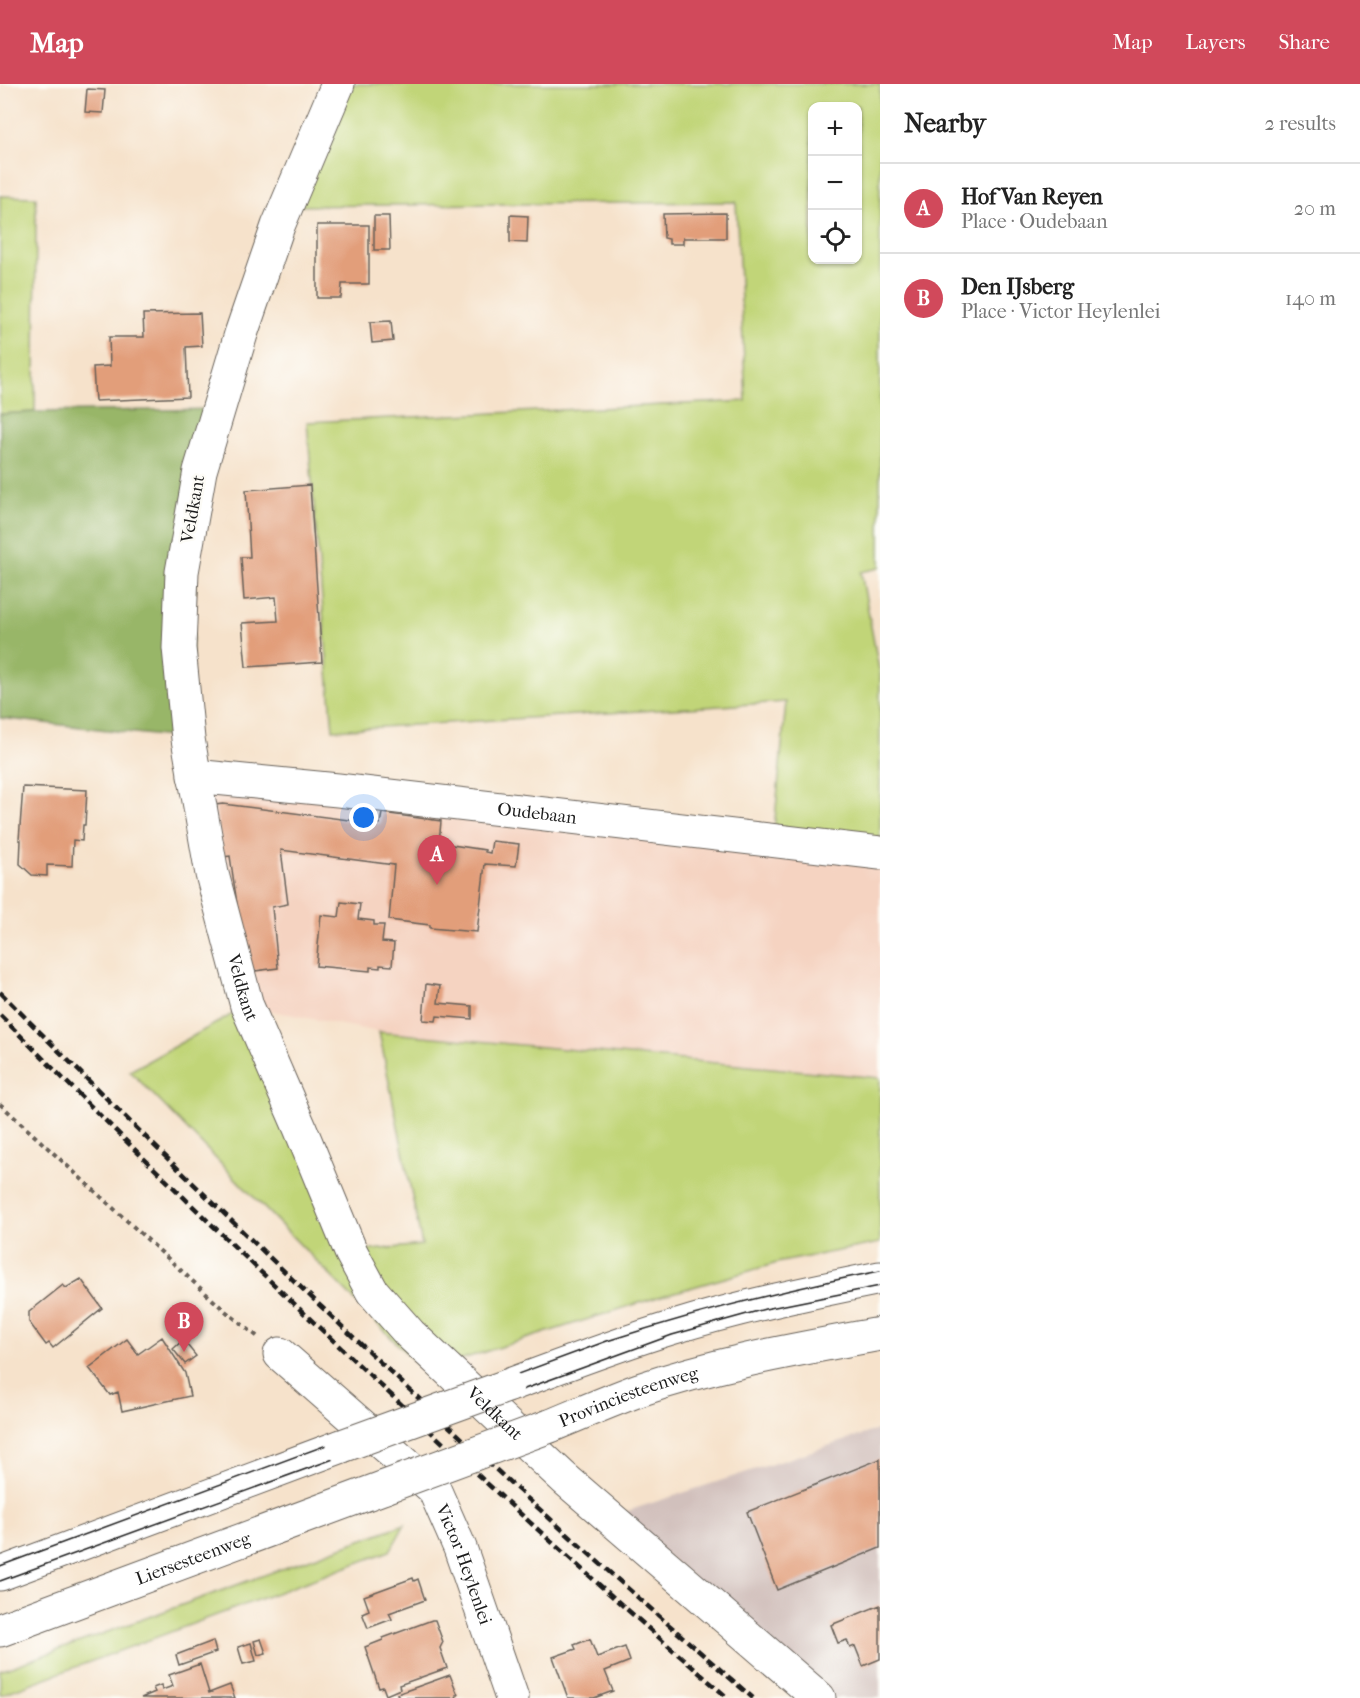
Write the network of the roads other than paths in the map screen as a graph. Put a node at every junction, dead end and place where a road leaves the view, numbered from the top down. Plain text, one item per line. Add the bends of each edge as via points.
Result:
1 (338, 84) edge
2 (195, 776) junction
3 (880, 853) edge
4 (880, 1278) edge
5 (880, 1334) edge
6 (280, 1354) road end
7 (385, 1487) joint
8 (0, 1574) edge
9 (0, 1630) edge
10 (512, 1698) edge
11 (819, 1698) edge

1 - 2 street, Veldkant via 278,226 200,471 182,572 179,648
2 - 3 street, Oudebaan
2 - 11 street, Veldkant via 213,874 247,1006 351,1252 372,1291 410,1334 565,1479
4 - 8 street, bridge via 773,1300 612,1347
5 - 7 street, Provinciesteenweg, bridge via 777,1354 640,1390
6 - 10 street, Victor Heylenlei via 434,1489 471,1544
7 - 9 street, Liersesteenweg

